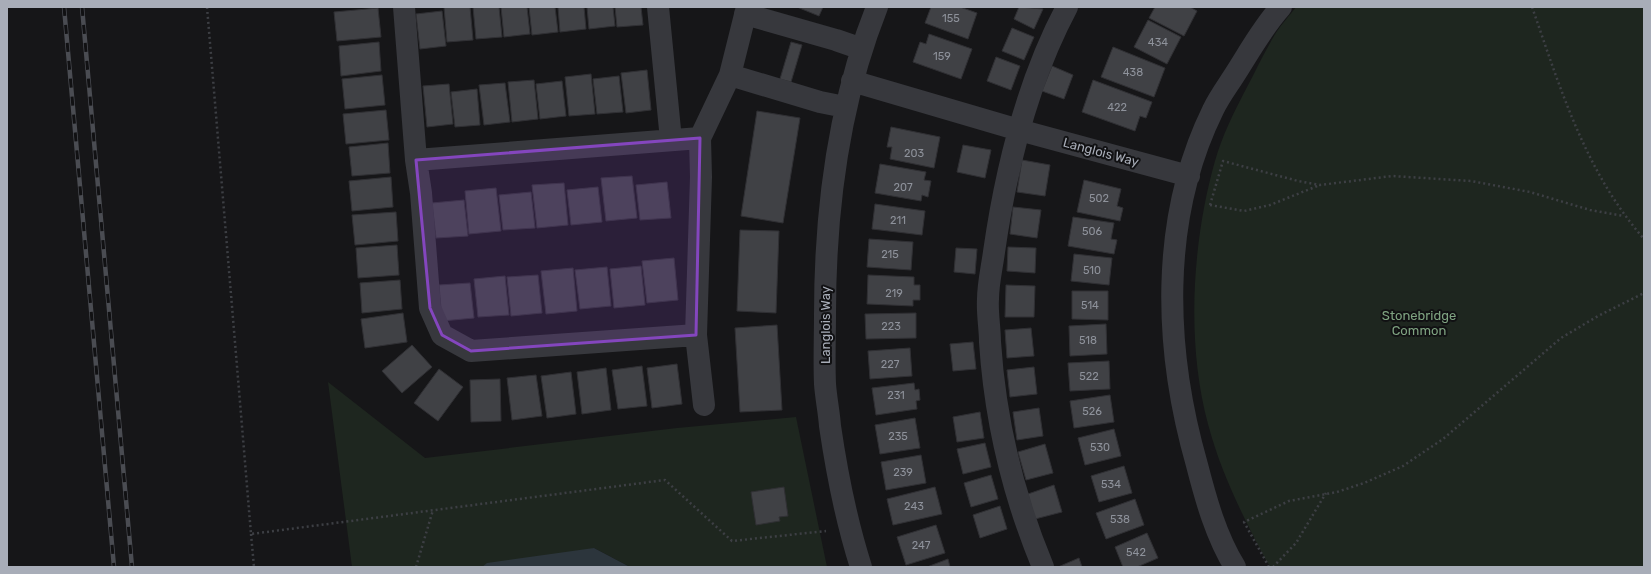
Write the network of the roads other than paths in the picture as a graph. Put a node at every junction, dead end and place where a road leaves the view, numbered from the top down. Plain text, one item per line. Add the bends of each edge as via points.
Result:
1 (404, 7) edge
2 (658, 7) edge
3 (877, 7) edge
4 (1067, 7) edge
5 (1281, 7) edge
6 (746, 10) edge
7 (862, 49) junction
8 (730, 75) junction
9 (852, 81) junction
10 (845, 107) junction
11 (1019, 130) junction
12 (700, 138) junction
13 (671, 140) junction
14 (416, 160) junction
15 (1188, 176) junction
16 (696, 335) junction
17 (704, 405) dead end
18 (1230, 565) edge
19 (861, 567) edge
20 (1043, 567) edge

1 - 14 street
2 - 13 street
3 - 7 street, Langlois Way
4 - 11 street via 1034,83
5 - 15 street via 1265,25 1213,110
6 - 7 street
6 - 8 street
7 - 9 street, Langlois Way
8 - 10 street
8 - 12 street
9 - 10 street, Langlois Way
9 - 11 street, Langlois Way
10 - 19 street, Langlois Way via 836,153 825,260 825,384 837,477
11 - 15 street, Langlois Way
11 - 20 street via 1000,209 988,300 993,384 1011,477
12 - 13 street
12 - 16 street
13 - 14 street
14 - 16 street via 430,308 442,335 471,351
15 - 18 street via 1182,198 1173,263 1172,319 1178,376 1189,439 1207,503
16 - 17 street

